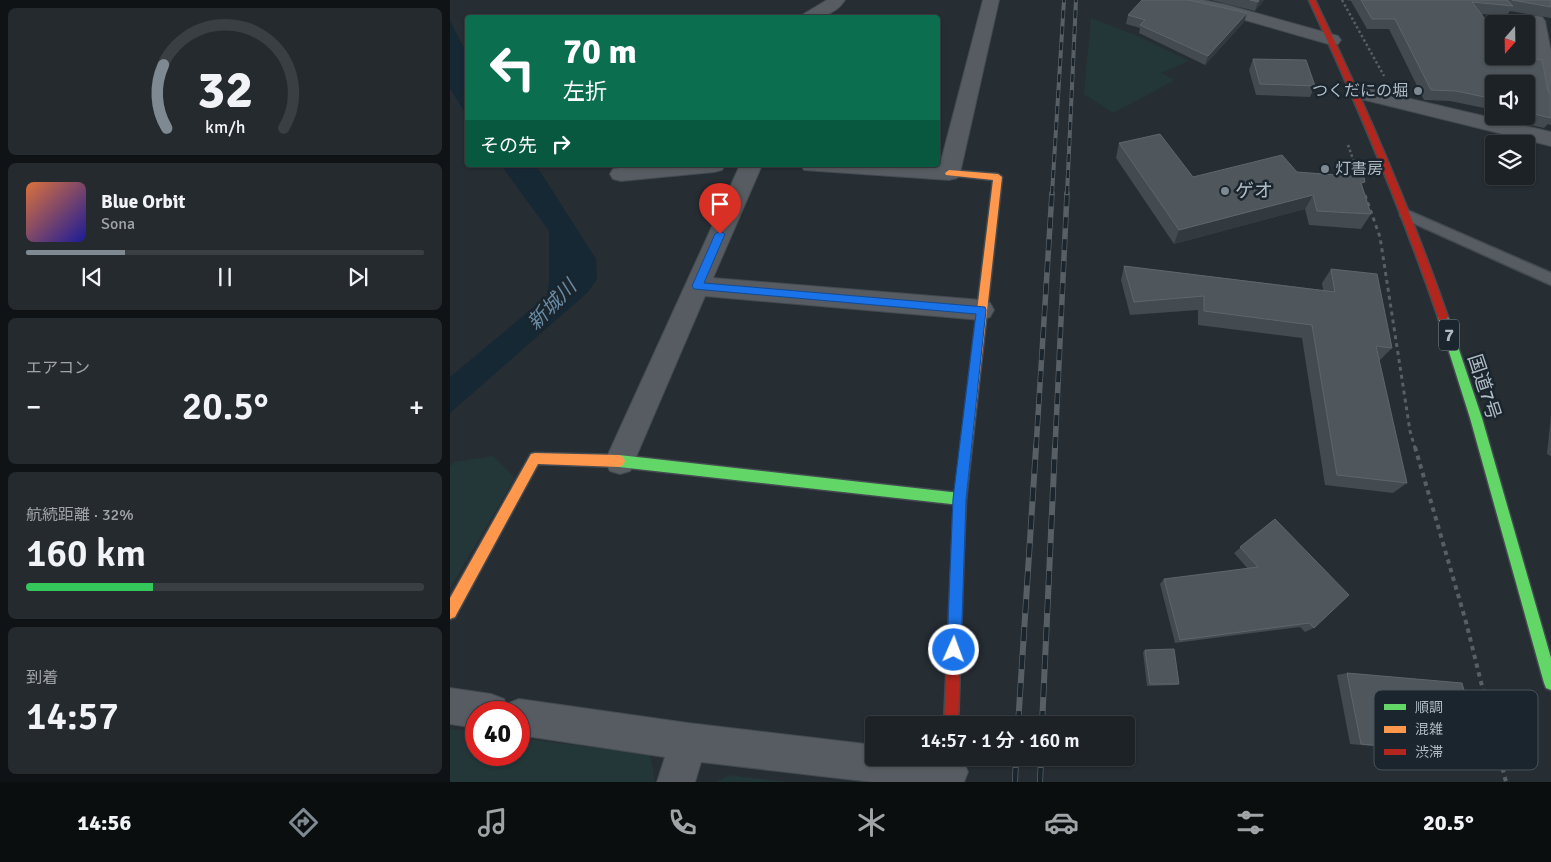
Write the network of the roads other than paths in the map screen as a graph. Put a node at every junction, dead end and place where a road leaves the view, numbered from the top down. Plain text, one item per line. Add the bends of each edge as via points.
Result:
1 (837, 0) edge
2 (991, 0) edge
3 (1179, 0) edge
4 (1312, 0) edge
5 (812, 15) edge
6 (1536, 21) dead end
7 (1332, 40) junction
8 (1356, 92) junction
9 (1551, 100) edge
10 (1551, 139) edge
11 (693, 167) edge
12 (750, 167) edge
13 (846, 167) edge
14 (949, 173) junction
15 (621, 174) dead end
16 (1407, 215) junction
17 (1551, 279) edge
18 (697, 286) junction
19 (981, 310) junction
20 (620, 461) junction
21 (960, 499) junction
22 (450, 612) edge
23 (1551, 683) edge
24 (450, 706) edge
25 (465, 708) edge
26 (951, 716) edge
27 (530, 719) edge
28 (688, 742) junction
29 (949, 770) edge
30 (676, 782) edge

1 - 5 street
2 - 14 street
3 - 7 street
4 - 7 main road, 国道7号 / 7
6 - 9 street
7 - 8 main road, 国道7号 / 7
8 - 10 street
8 - 16 main road, 国道7号 / 7
11 - 15 street
12 - 18 street
13 - 14 street
14 - 19 main road via 998,177
16 - 17 lane
16 - 23 main road, 国道7号 / 7 via 1476,418
18 - 19 street
18 - 20 street
19 - 21 main road
20 - 21 main road
20 - 22 main road via 535,458
21 - 26 main road
24 - 25 street
27 - 28 street
28 - 29 street
28 - 30 street

